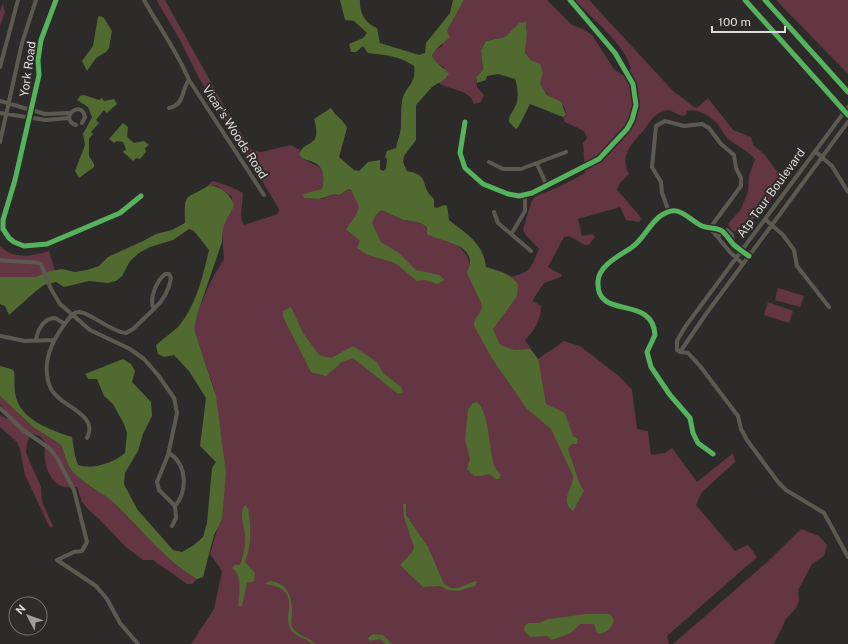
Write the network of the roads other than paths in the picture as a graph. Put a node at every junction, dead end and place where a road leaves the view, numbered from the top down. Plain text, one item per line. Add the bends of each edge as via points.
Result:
1 (18, 0) edge
2 (36, 0) edge
3 (56, 0) edge
4 (144, 0) edge
5 (570, 0) edge
6 (745, 0) edge
7 (765, 0) edge
8 (0, 67) edge
9 (189, 80) junction
10 (848, 92) edge
11 (0, 101) edge
12 (9, 104) junction
13 (169, 108) dead end
14 (32, 110) junction
15 (847, 111) edge
16 (0, 113) edge
17 (70, 113) junction
18 (7, 114) junction
19 (30, 118) junction
20 (69, 118) junction
21 (465, 122) dead end
22 (848, 122) edge
23 (82, 123) dead end
24 (76, 125) dead end
25 (0, 142) edge
26 (815, 151) junction
27 (566, 152) dead end
28 (822, 157) junction
29 (489, 162) dead end
30 (537, 164) junction
31 (547, 186) junction
32 (848, 192) edge
33 (264, 195) dead end
34 (525, 195) junction
35 (141, 196) dead end
36 (494, 212) dead end
37 (670, 212) junction
38 (765, 219) junction
39 (772, 225) junction
40 (710, 228) junction
41 (722, 232) junction
42 (512, 233) junction
43 (718, 237) junction
44 (730, 240) junction
45 (723, 245) junction
46 (734, 245) junction
47 (531, 251) dead end
48 (741, 251) junction
49 (749, 256) junction
50 (736, 258) junction
51 (0, 260) edge
52 (743, 264) junction
53 (829, 307) dead end
54 (154, 309) junction
55 (72, 316) junction
56 (65, 324) junction
57 (0, 336) edge
58 (54, 340) junction
59 (36, 341) junction
60 (680, 352) junction
61 (0, 408) edge
62 (87, 438) dead end
63 (168, 453) junction
64 (712, 454) dead end
65 (174, 506) junction
66 (172, 526) dead end
67 (848, 557) edge
68 (138, 644) edge

1 - 8 street
2 - 12 street via 22,43
3 - 14 street, York Road via 41,40 39,75
4 - 9 street via 159,28 170,41
5 - 31 street via 621,62 633,84 636,104 630,125 605,154 582,169
6 - 15 main road
7 - 10 main road
9 - 13 street via 179,103
9 - 33 street, Vicar's Woods Road
11 - 12 street
12 - 14 street
12 - 18 street
14 - 17 street via 45,114
14 - 19 street, York Road
15 - 26 street, Atp Tour Boulevard
16 - 18 street
17 - 20 street
17 - 23 street via 81,110 85,117
18 - 19 street
18 - 25 street
19 - 20 street
19 - 35 street, York Road via 3,220 5,232 14,242 30,247 53,242 120,213
20 - 24 street via 71,123
21 - 34 street via 460,153 465,168 492,188 514,195
22 - 28 street, Atp Tour Boulevard
26 - 28 street
26 - 38 street, Atp Tour Boulevard
27 - 30 street
28 - 32 street via 832,166
28 - 39 street, Atp Tour Boulevard
29 - 30 street via 508,170
30 - 31 street
31 - 34 street
34 - 42 street via 525,211
36 - 42 street via 498,223
37 - 40 street via 684,213 702,226
37 - 40 street via 662,193 662,182 652,167 656,126 665,121 684,126 702,124 732,152 741,178 741,186
37 - 64 street via 655,222 636,245 604,268 598,279 598,287 606,302 635,309 652,322 656,335 647,352 650,367 690,418 698,443
38 - 39 street
38 - 48 street, Atp Tour Boulevard
39 - 49 street, Atp Tour Boulevard
39 - 53 street via 794,250 798,266
40 - 41 street
40 - 43 street
41 - 43 street
41 - 44 street
41 - 46 street via 730,232
42 - 47 street
43 - 45 street
44 - 45 street
44 - 46 street
45 - 50 street
46 - 48 street
48 - 49 street
48 - 50 street, Atp Tour Boulevard
49 - 52 street, Atp Tour Boulevard
50 - 52 street
50 - 60 street, Atp Tour Boulevard via 680,334 676,346
51 - 55 street via 39,263 60,304
52 - 60 street, Atp Tour Boulevard
54 - 54 street via 168,291 171,278 169,274 163,276 155,289 152,303
54 - 55 street via 126,333 104,325 83,313 77,312
55 - 56 street
55 - 63 street via 90,330 144,359 168,388 177,409
56 - 58 street
56 - 59 street via 55,318 48,320 40,328
57 - 59 street
58 - 59 street
58 - 62 street via 47,361 49,382 58,398 87,420 90,427
60 - 67 street via 688,353 700,366 738,416 747,440 778,482 786,490 824,513
61 - 68 street via 23,430 52,451 74,490 87,542 82,551 57,560 96,586 108,599 120,623
63 - 65 street via 157,486
63 - 65 street via 179,463 183,473 182,496
65 - 66 street via 176,518

